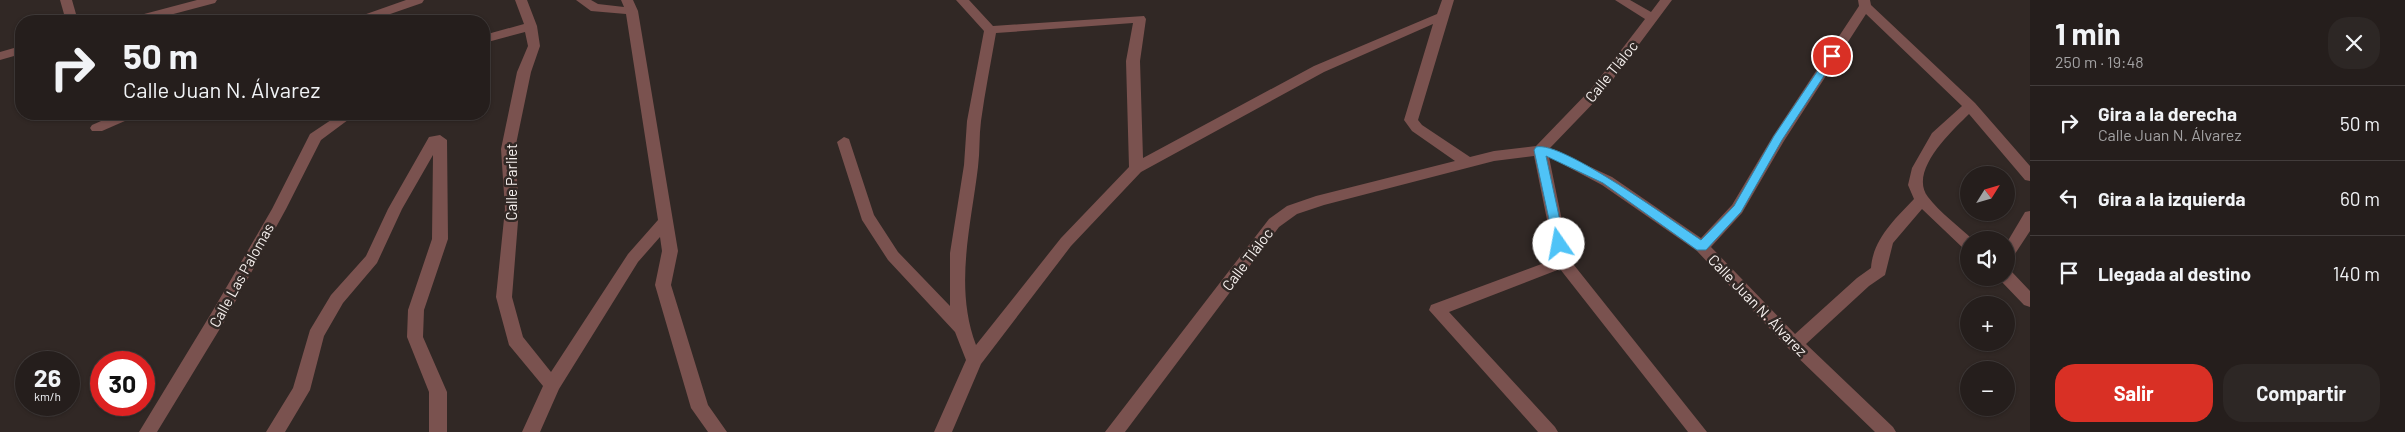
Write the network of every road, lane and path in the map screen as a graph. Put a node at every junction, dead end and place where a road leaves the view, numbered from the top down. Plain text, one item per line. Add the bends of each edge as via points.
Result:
1 (66, 0) edge
2 (211, 0) edge
3 (418, 0) edge
4 (521, 0) edge
5 (582, 0) edge
6 (962, 0) edge
7 (1448, 0) edge
8 (1621, 0) edge
9 (1634, 0) edge
10 (1666, 0) edge
11 (1864, 3) edge
12 (630, 5) edge
13 (70, 15) edge
14 (156, 15) edge
15 (376, 15) edge
16 (1646, 15) junction
17 (1442, 16) junction
18 (531, 26) junction
19 (990, 30) junction
20 (490, 37) edge
21 (15, 52) edge
22 (0, 56) edge
23 (1970, 106) junction
24 (115, 120) edge
25 (339, 120) edge
26 (97, 128) dead end
27 (844, 142) dead end
28 (1540, 150) junction
29 (1467, 162) junction
30 (1136, 168) junction
31 (2030, 176) edge
32 (1922, 200) junction
33 (2030, 216) edge
34 (666, 220) junction
35 (1960, 236) edge
36 (2015, 243) edge
37 (1702, 247) junction
38 (1563, 262) junction
39 (2015, 284) edge
40 (2030, 301) edge
41 (962, 329) junction
42 (1795, 344) junction
43 (974, 360) junction
44 (552, 385) junction
45 (148, 432) edge
46 (275, 432) edge
47 (438, 432) edge
48 (531, 432) edge
49 (718, 432) edge
50 (943, 432) edge
51 (1114, 432) edge
52 (1549, 432) edge
53 (1698, 432) edge
54 (1887, 432) edge

1 - 13 street
2 - 14 street
3 - 15 street
4 - 18 street, Calle Parliet
5 - 12 street via 595,8
6 - 19 street
7 - 17 street
8 - 16 street
9 - 16 street
10 - 16 street, Calle Tláloc
11 - 23 street
11 - 37 street via 1738,209
12 - 34 street
16 - 28 street, Calle Tláloc via 1597,91
17 - 29 street via 1410,120
17 - 30 street via 1319,70
18 - 20 street
18 - 44 street, Calle Parliet via 534,46 524,72 508,149 512,209 504,297 516,340
19 - 30 street via 1140,19 1133,60
19 - 41 street via 974,121 958,253 957,299
21 - 22 street
23 - 31 street
23 - 32 street via 1937,136 1919,168 1915,185
24 - 26 street
25 - 45 street, Calle Las Palomas via 314,137 223,309
27 - 41 street via 867,216 893,256
28 - 29 street, Calle Tláloc
28 - 37 street, Calle Juan N. Álvarez via 1607,181
28 - 38 street
29 - 51 street, Calle Tláloc via 1321,200 1292,210 1274,223
30 - 43 street via 1066,242
32 - 35 street
32 - 42 street via 1884,244 1878,259 1878,271
33 - 36 street
34 - 44 street via 633,258
34 - 49 street via 670,251 662,285 700,408
37 - 42 street, Calle Juan N. Álvarez
38 - 52 street via 1437,310
38 - 53 street
39 - 40 street
41 - 43 street
42 - 54 street, Calle Juan N. Álvarez
43 - 50 street
44 - 48 street
46 - 47 street via 301,390 316,335 337,299 372,259 395,209 434,140 438,139 440,239 416,310 415,337 438,392

